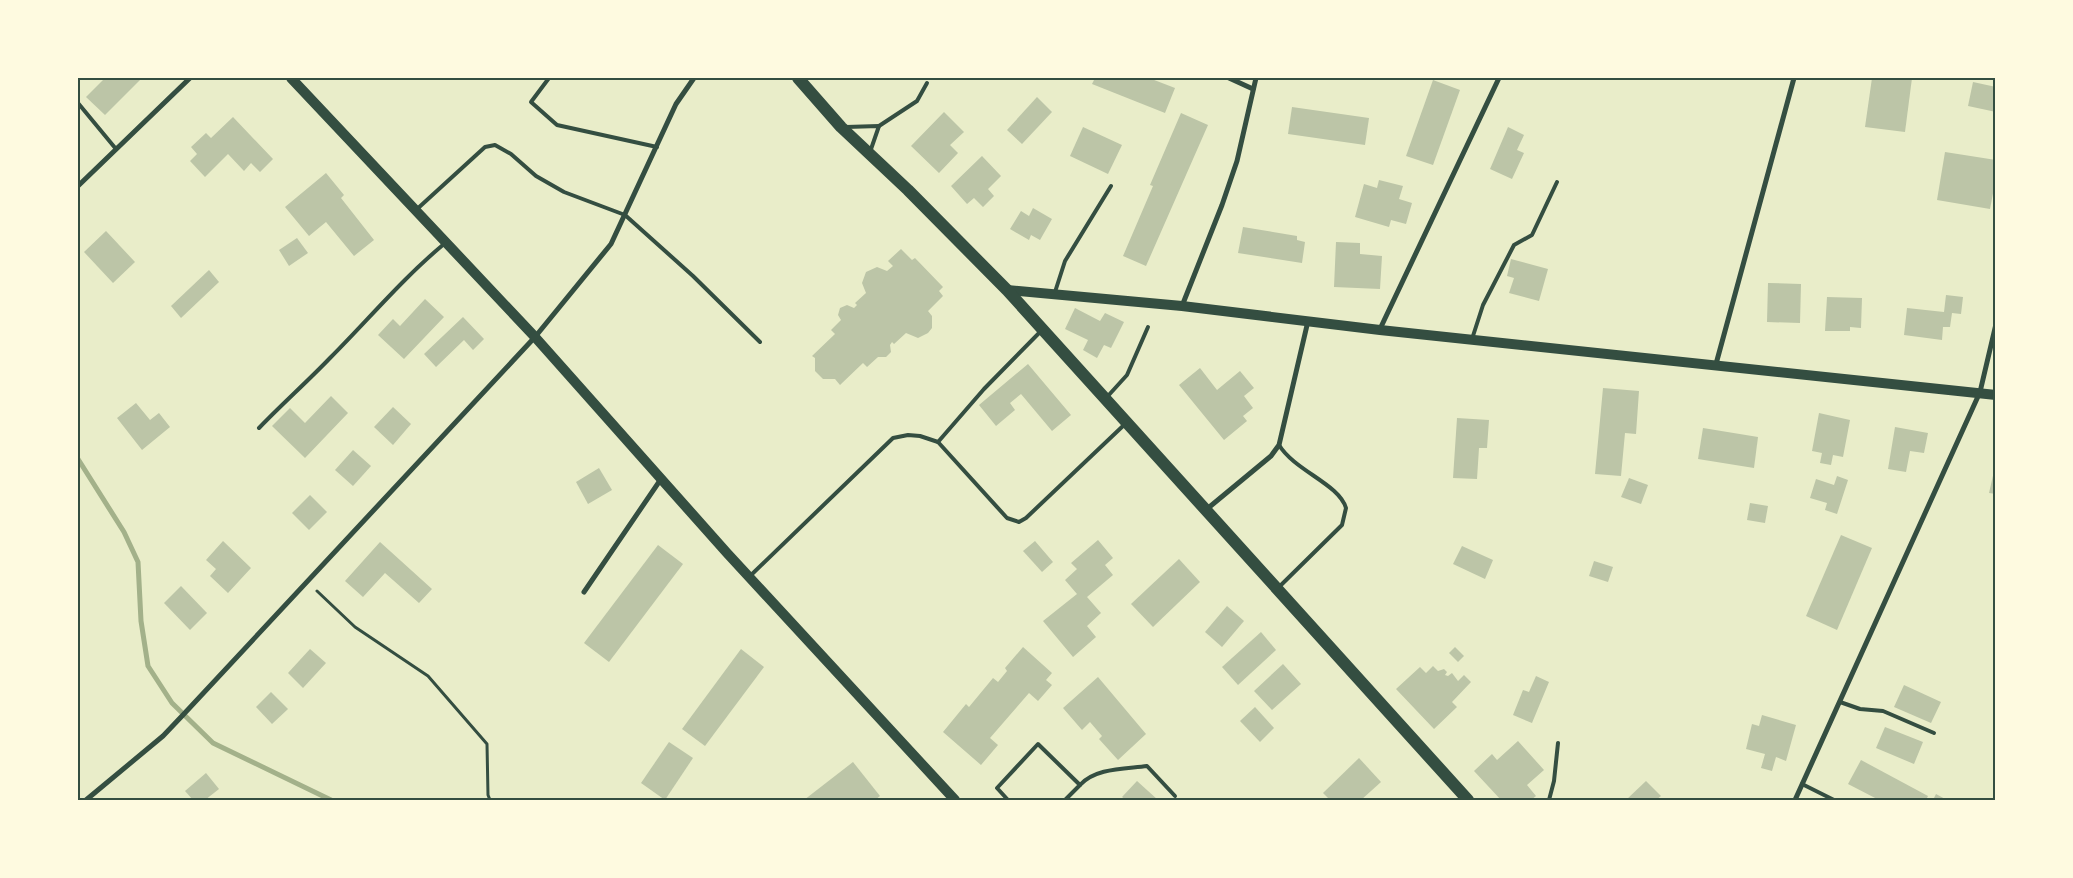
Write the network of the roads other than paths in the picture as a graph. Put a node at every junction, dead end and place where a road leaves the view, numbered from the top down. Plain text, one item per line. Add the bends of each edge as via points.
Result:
1 (190, 78) edge
2 (292, 78) edge
3 (549, 78) edge
4 (694, 78) edge
5 (798, 78) edge
6 (1229, 78) edge
7 (1256, 78) edge
8 (1499, 78) edge
9 (1794, 78) edge
10 (927, 83) dead end
11 (1253, 89) junction
12 (78, 103) edge
13 (879, 126) junction
14 (841, 127) junction
15 (657, 147) junction
16 (116, 149) junction
17 (870, 154) junction
18 (1557, 182) dead end
19 (78, 186) edge
20 (1110, 186) dead end
21 (416, 210) junction
22 (625, 215) junction
23 (446, 242) junction
24 (1007, 290) junction
25 (1054, 294) junction
26 (1182, 306) junction
27 (1308, 321) junction
28 (1996, 324) edge
29 (1148, 327) dead end
30 (1043, 329) junction
31 (1380, 330) junction
32 (535, 337) junction
33 (1472, 339) junction
34 (760, 342) dead end
35 (1716, 364) junction
36 (1980, 392) junction
37 (1996, 394) edge
38 (1105, 398) junction
39 (1127, 423) junction
40 (259, 428) dead end
41 (938, 442) junction
42 (1279, 445) junction
43 (661, 479) junction
44 (1205, 510) junction
45 (749, 577) junction
46 (1277, 589) junction
47 (584, 592) dead end
48 (1840, 702) junction
49 (1934, 733) dead end
50 (1558, 743) dead end
51 (1802, 784) junction
52 (1080, 785) junction
53 (1174, 796) dead end
54 (86, 800) edge
55 (955, 800) edge
56 (1008, 800) edge
57 (1065, 800) edge
58 (1468, 800) edge
59 (1549, 800) edge
60 (1795, 800) edge
61 (1834, 800) edge

1 - 16 street
2 - 21 main road
3 - 15 lane via 531,102 557,125
4 - 15 street via 676,104
5 - 14 main road
6 - 11 street
7 - 11 street
8 - 31 street
9 - 35 street
10 - 13 lane via 917,101
11 - 26 street via 1234,170
12 - 16 lane
13 - 14 lane
13 - 17 lane
14 - 17 main road
15 - 22 street
16 - 19 street
17 - 24 main road
18 - 33 lane via 1532,235 1514,245 1483,305
20 - 25 lane via 1065,261
21 - 22 lane via 485,147 495,145 536,176 564,192
21 - 23 main road
22 - 32 street via 611,244
22 - 34 lane
23 - 32 main road
23 - 40 lane via 402,282
24 - 25 main road
24 - 30 main road
25 - 26 main road
26 - 27 main road
27 - 31 main road
27 - 42 street
28 - 36 street
29 - 38 lane via 1127,375
30 - 38 main road
30 - 41 lane
31 - 33 main road
32 - 43 main road
32 - 54 street via 163,736
33 - 35 main road
35 - 36 main road
36 - 37 main road
36 - 48 street
38 - 39 main road
39 - 41 lane via 1019,522 1008,518
39 - 44 main road
41 - 45 lane via 920,436 893,438
42 - 44 street via 1272,456
42 - 46 lane via 1293,462 1339,494 1346,508 1342,525
43 - 45 main road
43 - 47 street
44 - 46 main road
45 - 55 main road
46 - 58 main road
48 - 49 lane via 1860,709 1883,711
48 - 51 street
50 - 59 lane
51 - 60 street
51 - 61 lane
52 - 53 lane via 1098,773 1147,766
52 - 56 lane via 1038,744 997,788
52 - 57 lane

